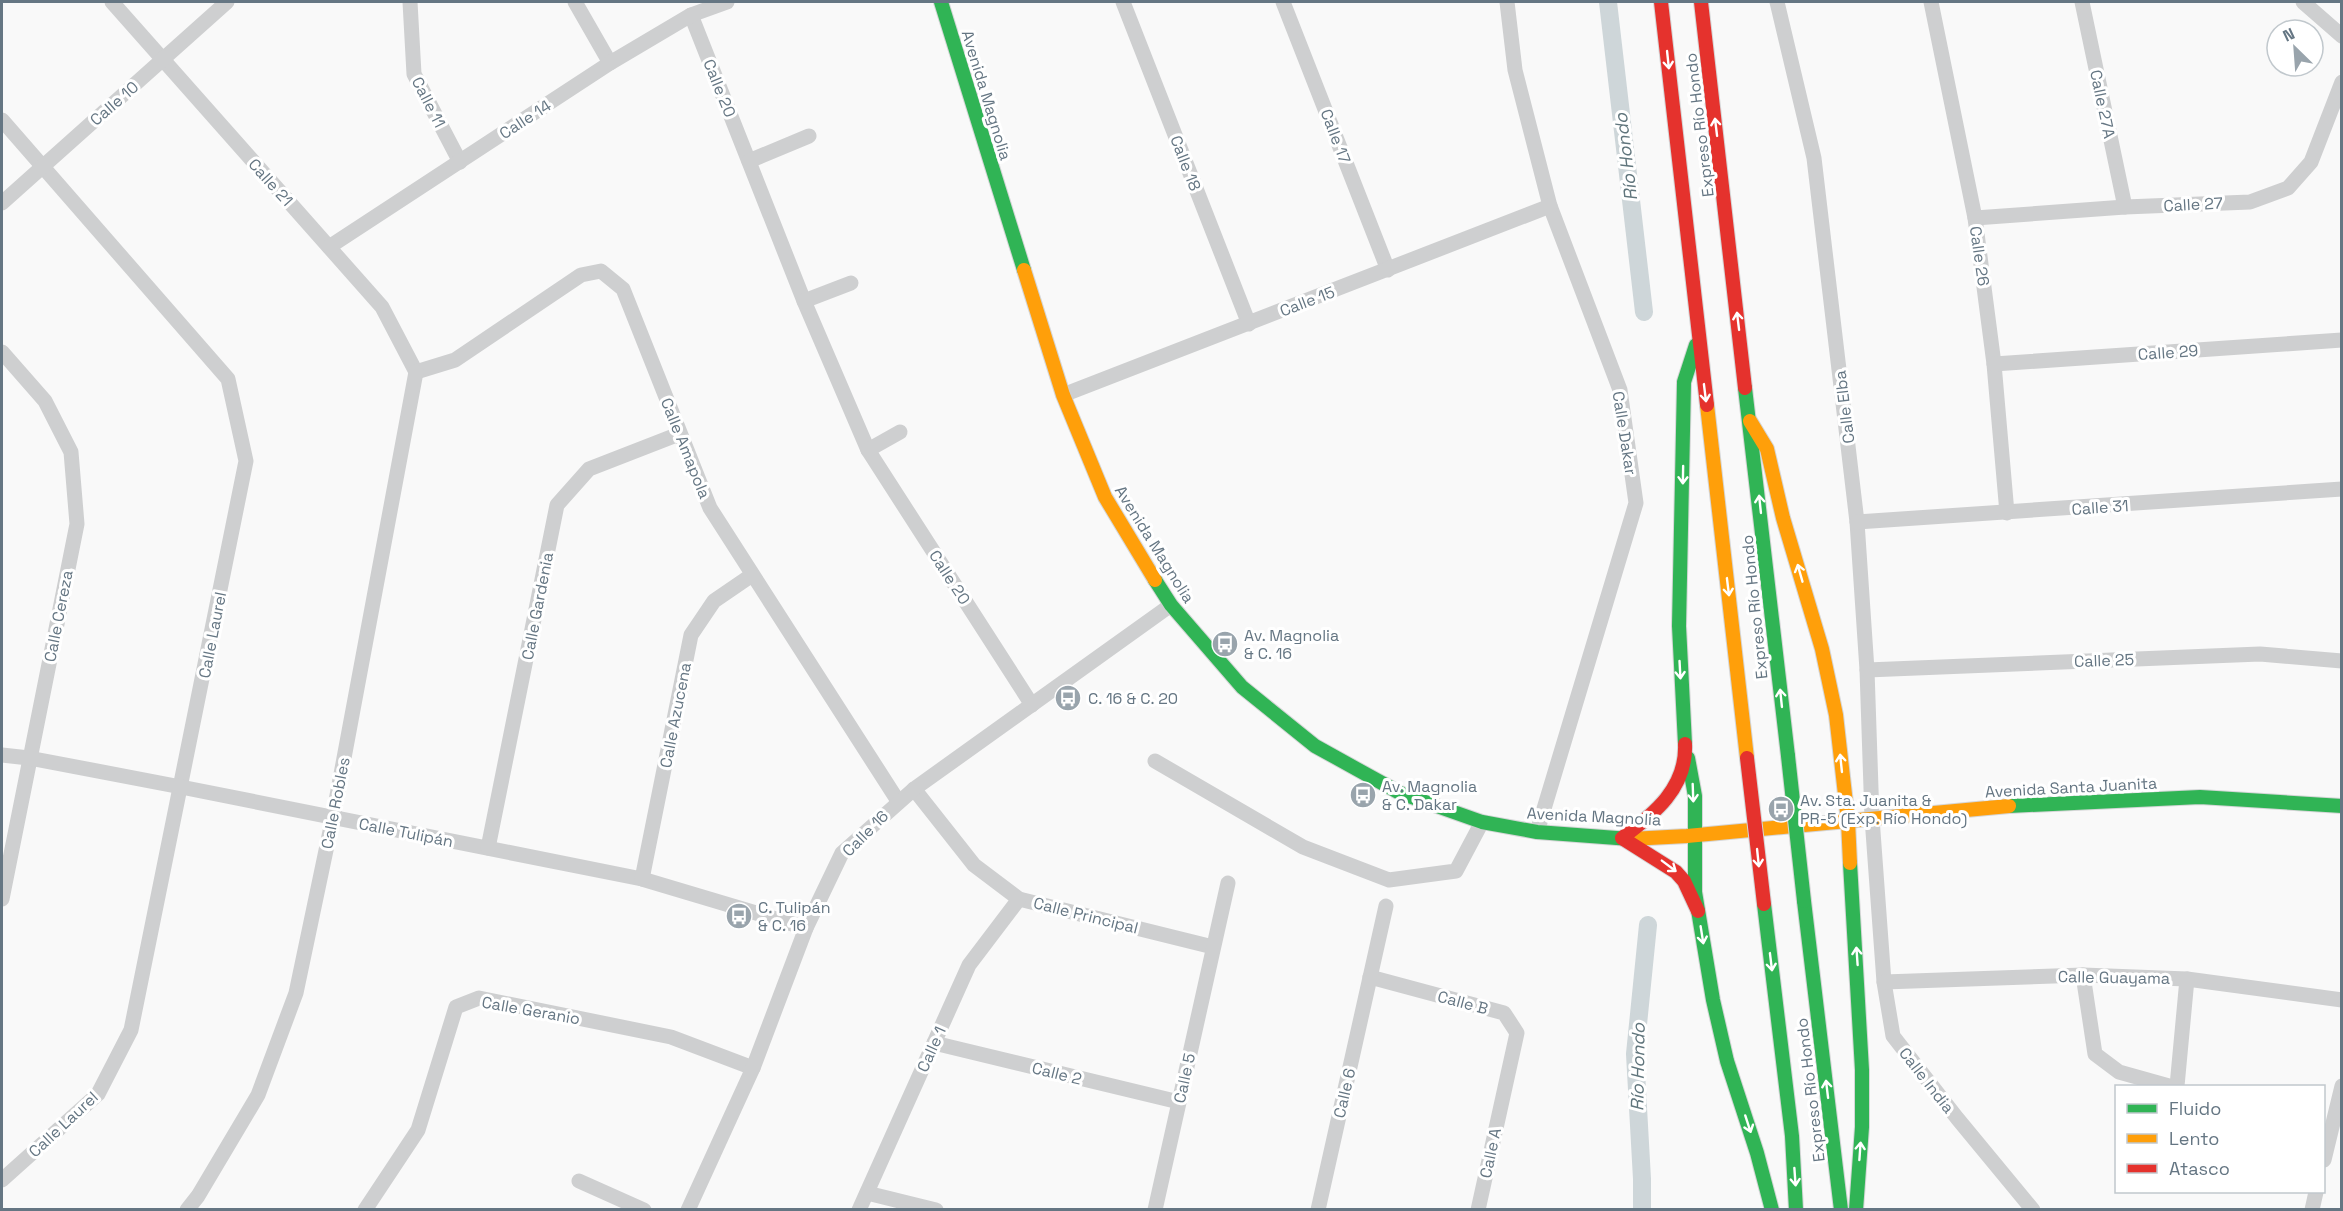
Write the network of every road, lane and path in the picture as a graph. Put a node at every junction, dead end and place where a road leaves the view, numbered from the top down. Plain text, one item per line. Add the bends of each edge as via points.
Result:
1 (112, 2) edge
2 (227, 2) edge
3 (410, 2) edge
4 (575, 2) edge
5 (727, 2) edge
6 (941, 2) edge
7 (1123, 2) edge
8 (1283, 2) edge
9 (1507, 2) edge
10 (1661, 2) edge
11 (1701, 2) edge
12 (1777, 2) edge
13 (1931, 2) edge
14 (2082, 2) edge
15 (2303, 2) edge
16 (691, 15) junction
17 (2342, 36) edge
18 (163, 60) junction
19 (610, 63) junction
20 (2342, 82) edge
21 (2, 120) edge
22 (809, 136) dead end
23 (749, 161) junction
24 (460, 162) junction
25 (43, 166) junction
26 (2, 203) edge
27 (1550, 206) junction
28 (2125, 207) junction
29 (1975, 218) junction
30 (329, 247) junction
31 (1388, 270) junction
32 (850, 283) dead end
33 (804, 301) junction
34 (1249, 324) junction
35 (1699, 335) junction
36 (2342, 340) edge
37 (2, 352) edge
38 (1994, 364) junction
39 (416, 372) junction
40 (1063, 395) junction
41 (1750, 421) junction
42 (900, 432) dead end
43 (679, 434) junction
44 (868, 450) junction
45 (2342, 489) edge
46 (2007, 513) junction
47 (1857, 522) junction
48 (752, 575) junction
49 (1171, 605) junction
50 (2342, 660) edge
51 (1867, 670) junction
52 (1032, 705) junction
53 (1685, 752) junction
54 (2, 755) edge
55 (29, 758) junction
56 (1155, 761) dead end
57 (182, 787) junction
58 (914, 789) junction
59 (898, 801) junction
60 (2342, 806) edge
61 (333, 817) junction
62 (1872, 818) junction
63 (1848, 821) junction
64 (1482, 822) junction
65 (1538, 832) junction
66 (1695, 835) junction
67 (1622, 838) junction
68 (488, 848) junction
69 (642, 879) junction
70 (1228, 883) dead end
71 (1019, 898) junction
72 (2, 899) edge
73 (1386, 906) dead end
74 (1698, 911) junction
75 (806, 928) junction
76 (1214, 946) junction
77 (2083, 975) junction
78 (1370, 977) junction
79 (2187, 979) junction
80 (1884, 982) junction
81 (2342, 1000) edge
82 (934, 1043) junction
83 (753, 1068) junction
84 (2165, 1085) edge
85 (2177, 1085) edge
86 (2342, 1086) edge
87 (1503, 1096) joint
88 (1179, 1102) junction
89 (2325, 1156) edge
90 (2, 1180) edge
91 (579, 1181) dead end
92 (867, 1193) junction
93 (2316, 1193) edge
94 (187, 1209) edge
95 (365, 1209) edge
96 (644, 1209) edge
97 (688, 1209) edge
98 (860, 1209) edge
99 (936, 1209) edge
100 (1155, 1209) edge
101 (1318, 1209) edge
102 (1478, 1209) edge
103 (1772, 1209) edge
104 (1796, 1209) edge
105 (1841, 1209) edge
106 (1856, 1209) edge
107 (2033, 1209) edge
108 (2312, 1209) edge

1 - 18 street, Calle 21
2 - 18 street, Calle 10
3 - 24 street, Calle 11 via 414,74
4 - 19 street
5 - 16 street, Calle 14
6 - 40 main road, Avenida Magnolia
7 - 34 street, Calle 18
8 - 31 street, Calle 17
9 - 27 street, Calle Dakar via 1515,70
10 -> 35 main road, Expreso Río Hondo
41 -> 11 main road, Expreso Río Hondo
12 - 47 street, Calle Elba via 1814,158
13 - 29 street, Calle 26
14 - 28 street, Calle 27A
15 - 17 street
16 - 19 street, Calle 14
16 - 23 street, Calle 20
18 - 25 street, Calle 10
18 - 30 street, Calle 21
19 - 24 street, Calle 14
20 - 28 street, Calle 27 via 2311,162 2288,188 2250,202
21 - 25 street, Calle Laurel
22 - 23 street
23 - 33 street, Calle 20
24 - 30 street, Calle 14
25 - 26 street, Calle 10
25 - 57 street, Calle Laurel via 228,379 244,449 246,461
27 - 31 street, Calle 15
27 - 65 street, Calle Dakar via 1620,390 1636,502
28 - 29 street, Calle 27
29 - 38 street, Calle 26
30 - 39 street, Calle 21 via 382,307
31 - 34 street, Calle 15
32 - 33 street
33 - 44 street, Calle 20
34 - 40 street, Calle 15
35 -> 53 main road via 1684,382 1679,626
35 -> 104 main road, Expreso Río Hondo, bridge via 1792,1136
36 - 38 street, Calle 29
37 - 55 street, Calle Cereza via 45,401 71,452 77,524
38 - 46 street, Calle 26
39 - 43 street, Calle Amapola via 455,360 581,275 601,271 623,289
39 - 61 street, Calle Robles
40 - 49 main road, Avenida Magnolia via 1104,497
63 -> 41 main road via 1832,691 1767,449
105 -> 41 main road, Expreso Río Hondo, bridge
42 - 44 street
43 - 48 street, Calle Amapola via 710,508
43 - 68 street, Calle Gardenia via 589,470 557,505
44 - 52 street, Calle 20
45 - 46 street, Calle 31
46 - 47 street, Calle 31
47 - 51 street, Calle Elba
48 - 59 street, Calle Amapola
48 - 69 street, Calle Azucena via 714,600 691,635
49 - 52 street, Calle 16
49 - 64 main road, Avenida Magnolia via 1242,687 1315,746 1400,793
50 - 51 street, Calle 25 via 2260,654
51 - 62 street, Calle Elba
52 - 58 street, Calle 16
53 -> 66 main road via 1692,770
53 - 67 main road via 1674,792
54 - 55 street, Calle Tulipán
55 - 57 street, Calle Tulipán
55 - 72 street, Calle Cereza
56 - 64 street via 1303,847 1389,880 1456,871
57 - 61 street, Calle Tulipán
57 - 90 street, Calle Laurel via 131,1030 98,1094
58 - 59 street, Calle 16
58 - 71 street, Calle Principal via 974,865
59 - 75 street, Calle 16 via 842,853
60 - 62 main road, Avenida Santa Juanita via 2200,797 2017,805
61 - 68 street, Calle Tulipán
61 - 94 street, Calle Robles via 296,993 266,1075 258,1095
62 - 63 main road, Avenida Santa Juanita
62 - 80 street, Calle India
63 - 66 main road, Avenida Santa Juanita
106 -> 63 main road via 1862,1070
64 - 65 main road, Avenida Magnolia
65 - 67 main road, Avenida Magnolia
66 - 67 main road, Avenida Magnolia
66 - 74 main road
67 -> 74 main road via 1676,872
68 - 69 street, Calle Tulipán
69 - 75 street, Calle Tulipán
70 - 76 street, Calle 5
71 - 76 street, Calle Principal
71 - 82 street, Calle 1 via 969,965
73 - 78 street, Calle 6
74 -> 103 main road via 1719,1030
75 - 83 street, Calle 16
76 - 88 street, Calle 5
77 - 79 street, Calle Guayama
77 - 80 street, Calle Guayama
77 - 84 street via 2095,1054 2119,1072
78 - 87 street, Calle B via 1504,1013 1517,1033
78 - 101 street, Calle 6
79 - 81 street, Calle Guayama
79 - 85 street
80 - 107 street, Calle India via 1893,1036
82 - 88 street, Calle 2
82 - 92 street, Calle 1
83 - 95 street, Calle Geranio via 671,1037 478,998 456,1007 418,1130
83 - 97 street, Calle 16
86 - 89 street
87 - 102 street, Calle A
88 - 100 street, Calle 5
91 - 96 street
92 - 98 street, Calle 1
92 - 99 street
93 - 108 street

